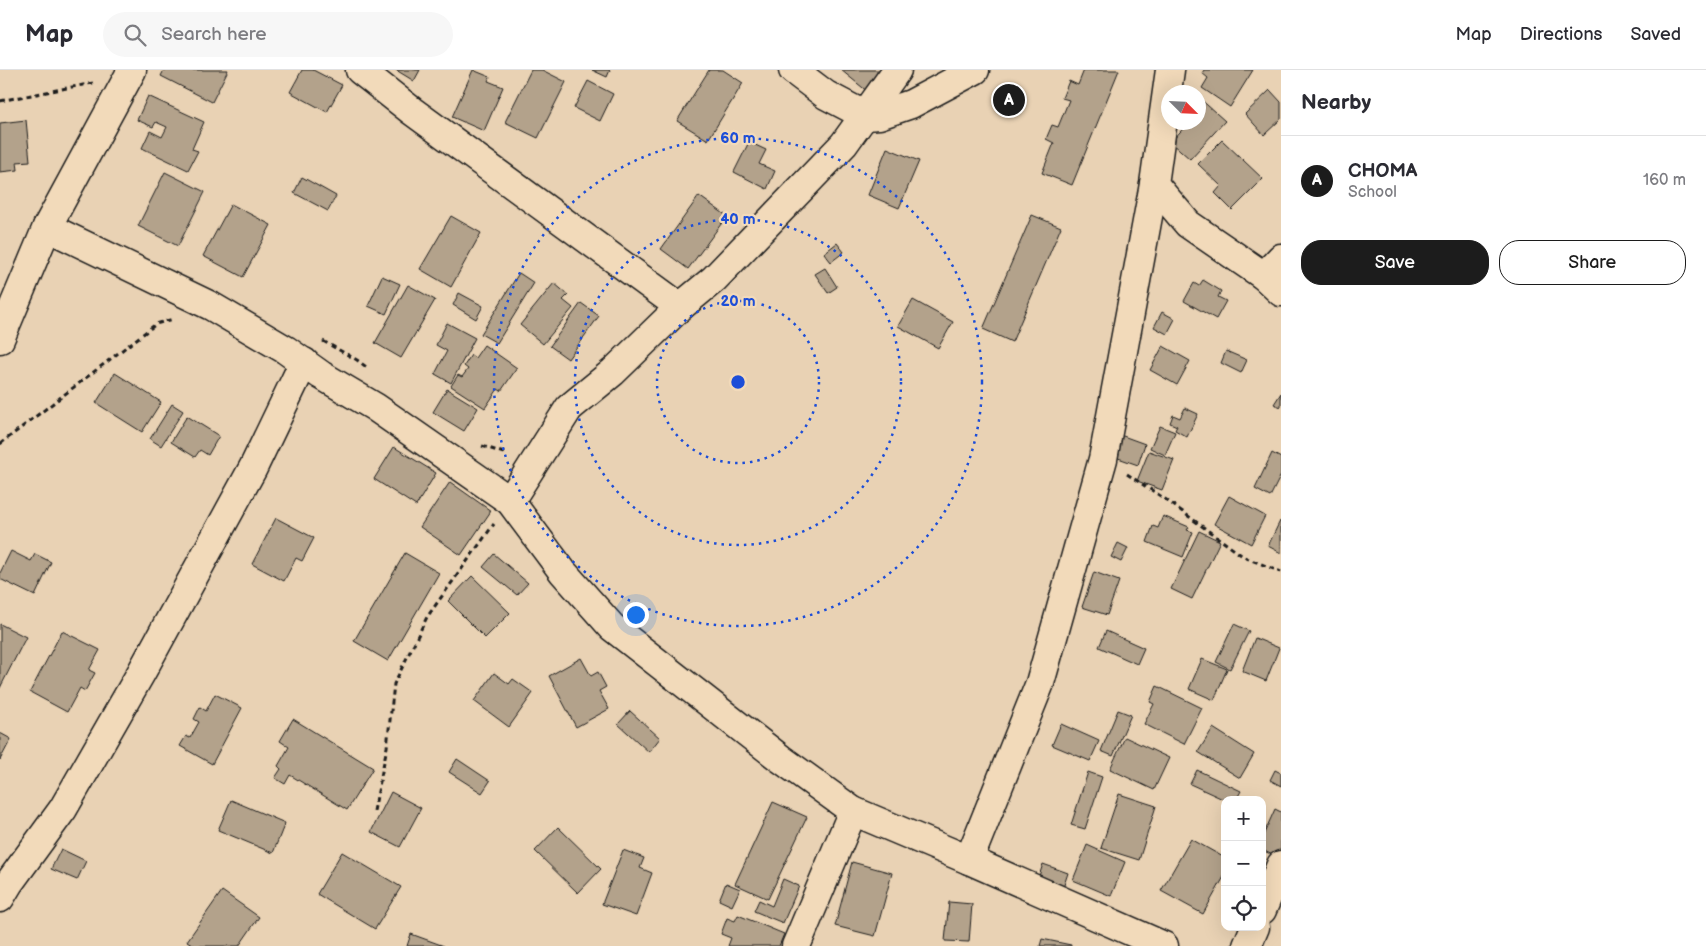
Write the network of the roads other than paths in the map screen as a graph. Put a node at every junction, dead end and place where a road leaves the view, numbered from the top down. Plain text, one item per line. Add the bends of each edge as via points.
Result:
1 (360, 70) edge
2 (793, 70) edge
3 (897, 70) edge
4 (975, 70) edge
5 (1170, 70) edge
6 (130, 73) edge
7 (866, 116) junction
8 (1154, 184) junction
9 (47, 227) junction
10 (1275, 275) edge
11 (680, 307) junction
12 (0, 339) edge
13 (304, 362) junction
14 (510, 501) junction
15 (853, 810) junction
16 (969, 860) junction
17 (1281, 866) edge
18 (0, 898) edge
19 (1266, 901) edge
20 (1253, 931) edge
21 (796, 946) edge
22 (1164, 946) edge
23 (1247, 946) edge

1 - 11 street
2 - 7 street via 826,95
3 - 7 street
4 - 7 street via 911,104
5 - 8 street
6 - 9 street
7 - 11 street via 844,144 714,279
8 - 10 street via 1188,224
8 - 16 street via 1103,459 1040,683
9 - 12 street
9 - 13 street via 212,306
11 - 14 street via 613,372 569,408
13 - 14 street
13 - 18 street via 253,468 141,673 63,809
14 - 15 street via 563,572 612,627 781,759
15 - 16 street
15 - 21 street
16 - 22 street
17 - 19 street
20 - 23 street

